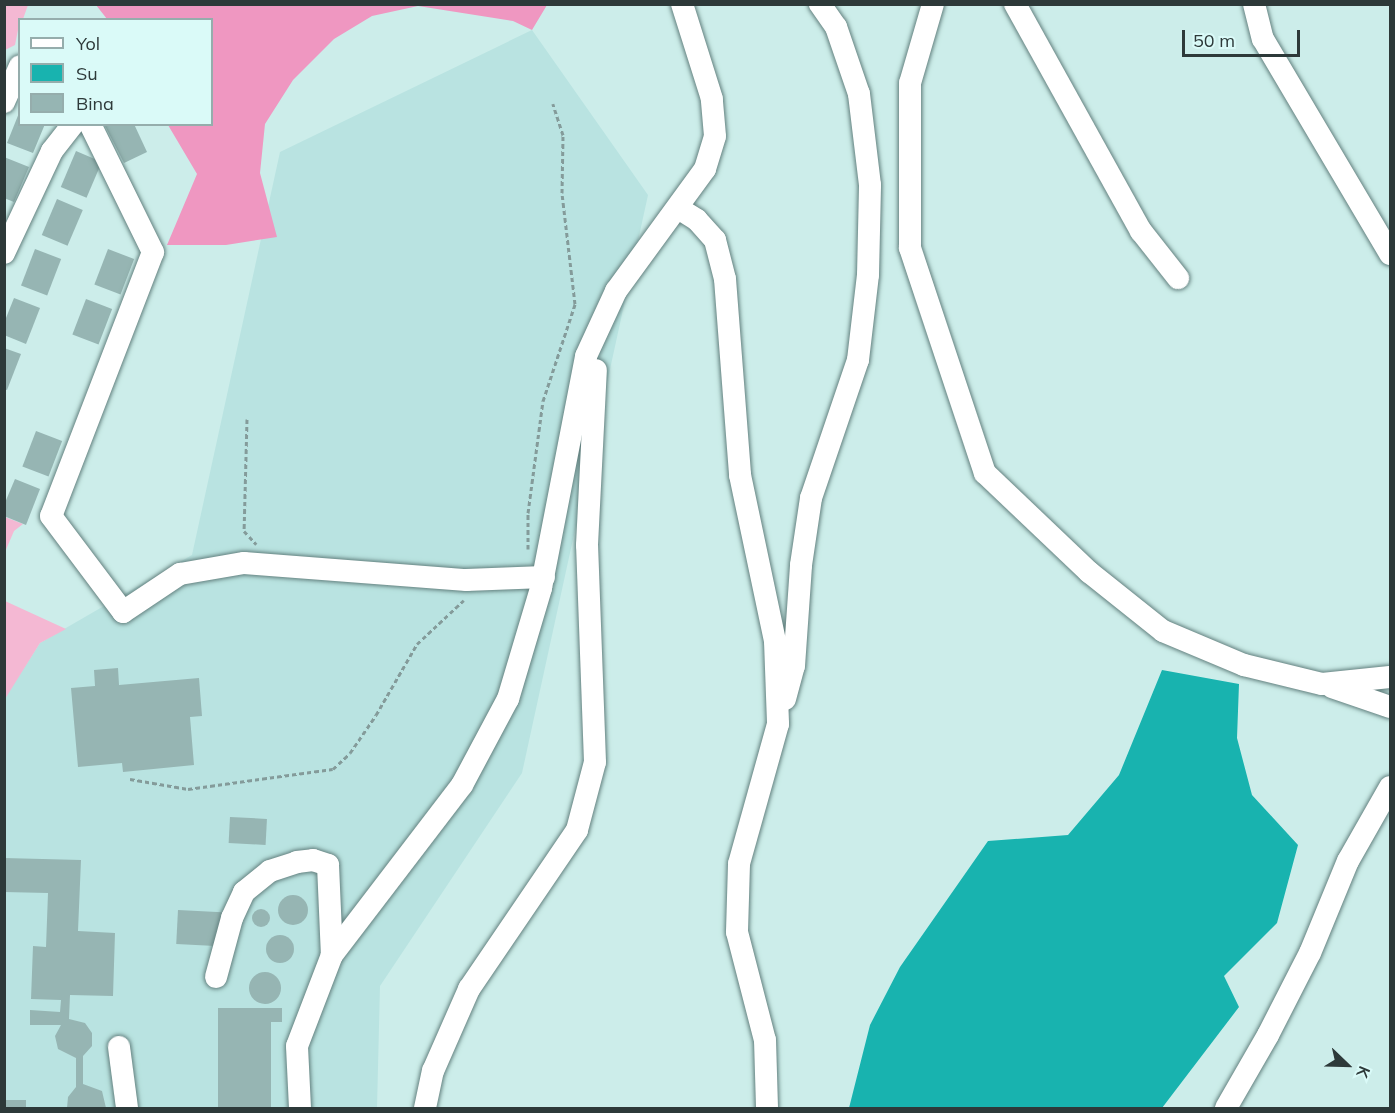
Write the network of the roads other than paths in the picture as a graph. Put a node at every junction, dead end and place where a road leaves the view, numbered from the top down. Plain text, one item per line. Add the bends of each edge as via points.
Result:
1 (682, 4) edge
2 (820, 4) edge
3 (1015, 4) edge
4 (1254, 4) edge
5 (934, 6) edge
6 (18, 70) edge
7 (4, 102) edge
8 (71, 126) edge
9 (91, 126) edge
10 (678, 208) junction
11 (4, 253) edge
12 (1390, 254) edge
13 (1178, 278) dead end
14 (598, 329) junction
15 (544, 577) junction
16 (1390, 677) edge
17 (1322, 684) junction
18 (1390, 707) edge
19 (778, 724) junction
20 (1390, 787) edge
21 (332, 955) junction
22 (216, 977) dead end
23 (119, 1047) dead end
24 (127, 1108) edge
25 (300, 1108) edge
26 (425, 1108) edge
27 (767, 1108) edge
28 (1226, 1108) edge

1 - 10 lane via 712,99 715,136 705,169
2 - 19 lane via 836,27 859,94 870,185 868,275 858,360 811,498 801,565 794,666
3 - 13 lane via 1142,231
4 - 12 lane via 1263,39
5 - 17 lane via 910,83 910,249 986,473 1089,572 1163,631 1244,665
6 - 7 lane
8 - 11 lane via 52,150
9 - 15 lane via 153,252 51,516 123,612 180,574 244,563 466,580
10 - 14 lane via 616,291
10 - 19 lane via 697,220 715,240 725,279 741,475 776,640
14 - 15 lane via 586,356
14 - 26 lane via 587,545 595,762 577,830 469,990 433,1071
15 - 21 lane via 508,699 462,785
16 - 17 lane
17 - 18 lane
19 - 27 lane via 739,864 737,932 765,1040
20 - 28 lane via 1348,861 1310,953
21 - 22 lane via 328,865 313,860 297,862 270,871 244,892 232,918
21 - 25 lane via 297,1046
23 - 24 lane

